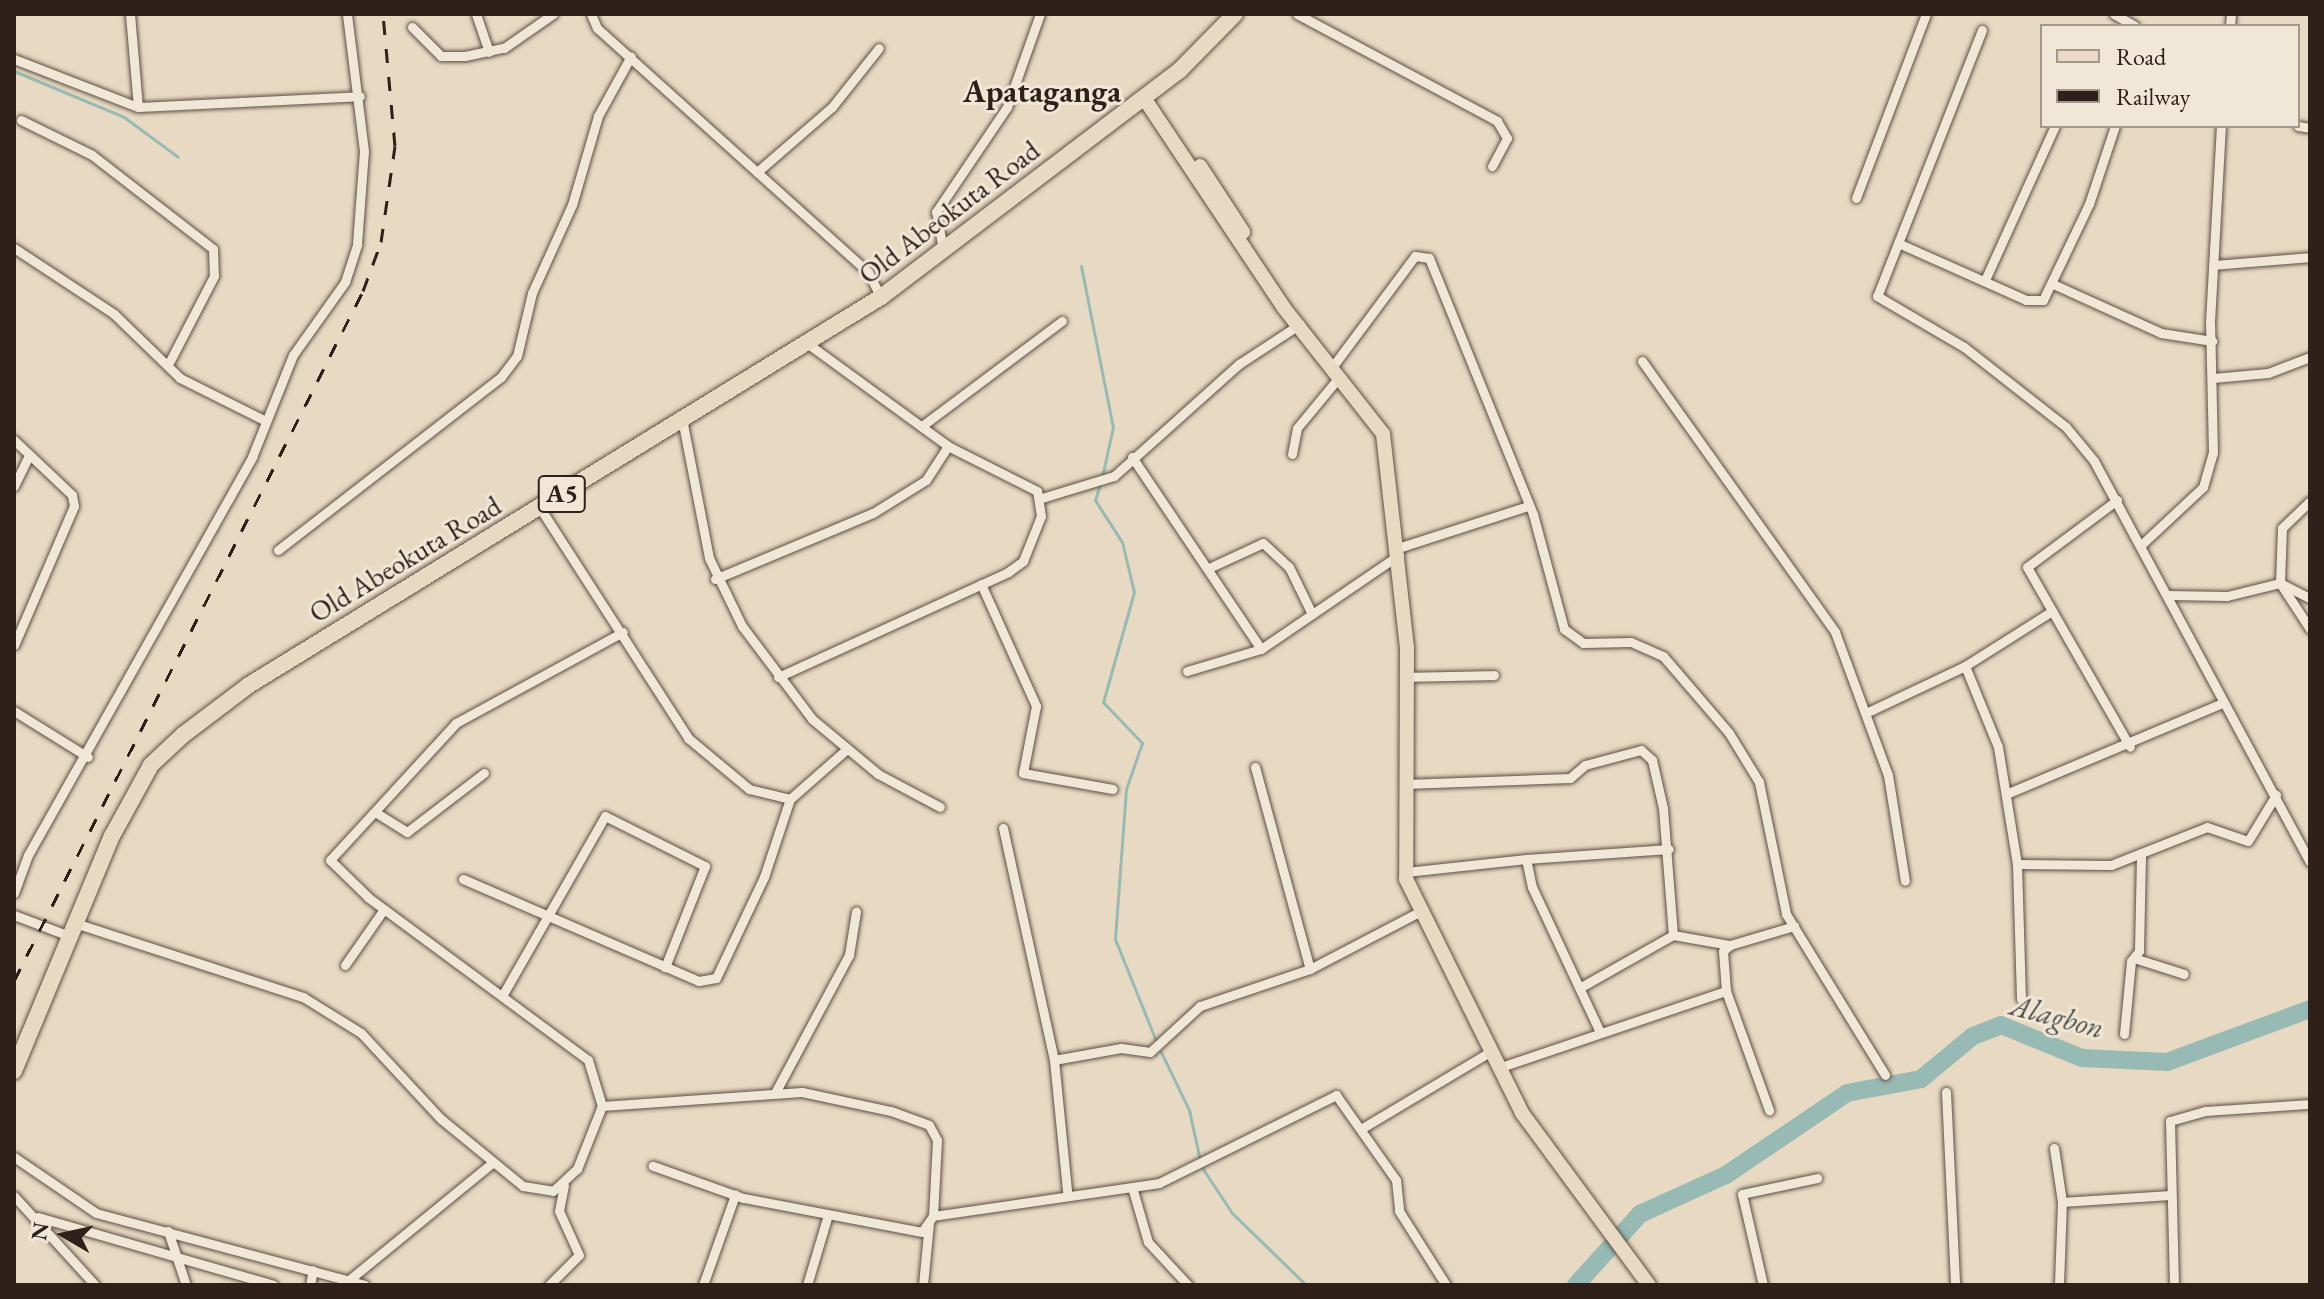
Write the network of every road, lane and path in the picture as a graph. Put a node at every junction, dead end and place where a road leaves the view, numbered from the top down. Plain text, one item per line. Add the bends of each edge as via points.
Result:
1 (130, 14) edge
2 (347, 14) edge
3 (476, 14) edge
4 (553, 14) edge
5 (591, 14) edge
6 (1040, 14) edge
7 (1235, 14) edge
8 (1297, 14) edge
9 (1926, 14) edge
10 (2114, 14) edge
11 (2132, 24) edge
12 (412, 27) dead end
13 (1982, 30) dead end
14 (879, 48) dead end
15 (489, 52) junction
16 (631, 56) junction
17 (14, 59) edge
18 (360, 96) junction
19 (1147, 96) junction
20 (138, 107) junction
21 (21, 120) dead end
22 (2054, 128) edge
23 (2114, 128) edge
24 (2221, 128) edge
25 (1492, 166) dead end
26 (757, 172) junction
27 (1856, 198) dead end
28 (1898, 243) junction
29 (14, 248) edge
30 (943, 250) junction
31 (2310, 257) edge
32 (2213, 265) junction
33 (1985, 280) junction
34 (2053, 284) junction
35 (881, 297) junction
36 (1062, 321) dead end
37 (1298, 322) junction
38 (2212, 341) junction
39 (808, 344) junction
40 (2310, 357) edge
41 (170, 361) junction
42 (1642, 361) dead end
43 (1336, 371) junction
44 (2213, 378) junction
45 (266, 421) junction
46 (683, 424) junction
47 (922, 426) junction
48 (14, 440) edge
49 (948, 446) junction
50 (1292, 454) dead end
51 (29, 455) junction
52 (1132, 457) junction
53 (14, 486) edge
54 (1042, 498) junction
55 (2117, 500) junction
56 (2310, 501) edge
57 (1528, 506) junction
58 (540, 508) junction
59 (2141, 545) junction
60 (278, 550) dead end
61 (1402, 550) junction
62 (1211, 567) junction
63 (715, 579) junction
64 (2280, 583) junction
65 (981, 584) junction
66 (2167, 595) junction
67 (2310, 598) edge
68 (2052, 611) junction
69 (1312, 614) junction
70 (2310, 629) edge
71 (623, 632) junction
72 (14, 645) edge
73 (1261, 649) junction
74 (1965, 666) junction
75 (1187, 671) dead end
76 (1494, 675) dead end
77 (778, 677) junction
78 (1406, 677) junction
79 (2223, 703) junction
80 (14, 711) edge
81 (1870, 711) junction
82 (2130, 747) junction
83 (847, 749) junction
84 (88, 757) junction
85 (1255, 767) dead end
86 (484, 773) dead end
87 (1405, 784) junction
88 (1113, 789) dead end
89 (2006, 794) junction
90 (2276, 795) junction
91 (790, 799) junction
92 (940, 807) dead end
93 (375, 812) junction
94 (1003, 828) dead end
95 (1669, 849) junction
96 (2141, 853) junction
97 (2309, 856) edge
98 (1526, 859) junction
99 (2017, 864) junction
100 (1406, 872) junction
101 (463, 879) dead end
102 (1905, 881) dead end
103 (14, 893) edge
104 (384, 909) junction
105 (1421, 911) junction
106 (856, 912) dead end
107 (14, 915) edge
108 (552, 918) junction
109 (1794, 926) junction
110 (75, 931) junction
111 (1673, 935) junction
112 (1730, 945) junction
113 (2137, 959) junction
114 (345, 965) dead end
115 (665, 967) junction
116 (1310, 969) junction
117 (2184, 974) dead end
118 (1581, 987) junction
119 (1726, 991) junction
120 (502, 996) junction
121 (2021, 999) dead end
122 (1600, 1032) junction
123 (2124, 1034) dead end
124 (1490, 1052) junction
125 (1054, 1060) junction
126 (1498, 1068) junction
127 (14, 1071) edge
128 (1885, 1075) dead end
129 (776, 1091) junction
130 (1946, 1092) dead end
131 (2310, 1104) edge
132 (602, 1106) junction
133 (1769, 1110) dead end
134 (1364, 1127) junction
135 (2054, 1148) dead end
136 (14, 1157) edge
137 (493, 1162) junction
138 (653, 1166) dead end
139 (1817, 1178) dead end
140 (564, 1185) junction
141 (1132, 1187) junction
142 (1067, 1191) junction
143 (735, 1195) junction
144 (2170, 1195) junction
145 (14, 1196) edge
146 (2062, 1202) junction
147 (38, 1217) junction
148 (827, 1218) junction
149 (931, 1219) junction
150 (168, 1231) junction
151 (175, 1257) junction
152 (313, 1270) junction
153 (349, 1280) junction
154 (95, 1285) edge
155 (186, 1285) edge
156 (273, 1285) edge
157 (310, 1285) edge
158 (365, 1285) edge
159 (549, 1285) edge
160 (703, 1285) edge
161 (807, 1285) edge
162 (923, 1285) edge
163 (1188, 1285) edge
164 (1446, 1285) edge
165 (1649, 1285) edge
166 (1763, 1285) edge
167 (1955, 1285) edge
168 (2059, 1285) edge
169 (2174, 1285) edge

1 - 20 street
2 - 18 street
3 - 15 street
4 - 15 street
5 - 16 street
6 - 30 street via 1007,107 936,212
7 - 19 highway, Old Abeokuta Road / A5
8 - 25 street via 1497,121 1507,138
9 - 27 street
10 - 11 street
12 - 15 street via 441,56
13 - 28 street
14 - 26 street via 832,107
16 - 26 street
16 - 60 street via 598,116 509,367
17 - 20 street
18 - 20 street
18 - 45 street via 357,244 345,282 293,355
19 - 30 highway, Old Abeokuta Road / A5
19 - 37 main road
21 - 41 street via 92,155 213,249 214,276
22 - 33 street
23 - 34 street
24 - 32 street
26 - 35 street via 868,272
28 - 33 street
28 - 55 street via 1881,300 1964,347 2066,427
29 - 41 street via 38,258
30 - 35 highway, Old Abeokuta Road / A5
31 - 32 street
32 - 38 street
33 - 34 street via 2037,302
34 - 38 street via 2161,333
35 - 39 highway, Old Abeokuta Road / A5
36 - 47 street
37 - 43 main road
37 - 52 street via 1239,364
38 - 44 street
39 - 46 highway, Old Abeokuta Road / A5
39 - 47 street
40 - 44 street via 2268,373
41 - 45 street via 180,378
42 - 81 street via 1835,632
43 - 50 street via 1297,428
43 - 57 street via 1415,256 1429,258
43 - 61 main road via 1383,434
44 - 59 street via 2215,430 2203,487
45 - 84 street
46 - 58 highway, Old Abeokuta Road / A5
46 - 63 street
47 - 49 street
48 - 51 street
49 - 54 street
49 - 63 street via 926,480 873,513
51 - 53 street
51 - 72 street via 72,495 74,506
52 - 54 street via 1098,484
52 - 62 street
54 - 65 street via 1023,561
55 - 59 street
55 - 68 street via 2029,559 2034,586
56 - 64 street via 2282,528
57 - 61 street
57 - 109 street via 1564,629 1583,643 1631,642 1663,656 1751,765
58 - 71 street
58 - 110 highway, Old Abeokuta Road / A5 via 249,685 183,735 132,796
59 - 66 street
61 - 69 street
61 - 78 main road
62 - 69 street via 1263,543 1289,567
62 - 73 street
63 - 77 street
64 - 66 street via 2227,596
64 - 67 street
64 - 70 street
65 - 77 street
65 - 88 street via 1036,706 1023,773
66 - 79 street
68 - 74 street
68 - 82 street
69 - 73 street
71 - 91 street via 688,738 749,789
71 - 93 street via 456,723
73 - 75 street
74 - 81 street
74 - 89 street via 1998,747
76 - 78 street
77 - 83 street
78 - 87 main road
79 - 82 street
79 - 90 street
80 - 84 street
81 - 102 street via 1895,800
82 - 89 street
83 - 91 street
83 - 92 street
84 - 103 street via 28,855
85 - 116 street
86 - 93 street via 407,832
87 - 95 street via 1570,778 1585,765 1641,750 1652,760
87 - 100 main road
89 - 99 street
90 - 96 street via 2248,841 2207,827
90 - 97 street
91 - 115 street via 720,974 699,981
93 - 104 street via 330,860
94 - 125 street
95 - 98 street
95 - 111 street
96 - 99 street via 2079,868
96 - 113 street
98 - 100 street
98 - 118 street via 1532,887
99 - 121 street
100 - 105 main road
101 - 108 street
104 - 114 street
104 - 120 street
105 - 116 street
105 - 124 main road
106 - 129 street via 849,955
107 - 110 street
108 - 115 street
108 - 115 street via 598,822 615,816 705,866
108 - 120 street
109 - 112 street
109 - 128 street
110 - 127 highway, Old Abeokuta Road / A5
110 - 137 street via 303,997 361,1033 409,1089
111 - 112 street
111 - 118 street
112 - 119 street via 1723,951
113 - 117 street
113 - 123 street via 2129,969
116 - 125 street via 1200,1006 1150,1052 1121,1048
118 - 122 street
119 - 122 street
119 - 133 street
120 - 132 street via 588,1060
122 - 126 street
124 - 126 main road
124 - 134 street
125 - 142 street
126 - 165 main road via 1522,1113 1622,1239
129 - 132 street
129 - 149 street via 839,1098 929,1125 937,1140
130 - 167 street
131 - 144 street via 2206,1111 2170,1121
132 - 140 street via 593,1141
134 - 141 street via 1330,1094 1196,1170
134 - 164 street via 1396,1180 1399,1211
135 - 146 street
136 - 150 street via 96,1213
137 - 140 street via 531,1190
137 - 153 street
138 - 143 street
139 - 166 street via 1742,1194
140 - 159 street via 559,1211 579,1255
141 - 142 street
141 - 163 street via 1148,1242
142 - 149 street
143 - 148 street
143 - 160 street
144 - 146 street
144 - 169 street
145 - 147 street
146 - 168 street
147 - 151 street
147 - 154 street
148 - 149 street via 903,1233
148 - 161 street
149 - 162 street
150 - 151 street
150 - 152 street
151 - 155 street
151 - 156 street
152 - 153 street
152 - 157 street
153 - 158 street

